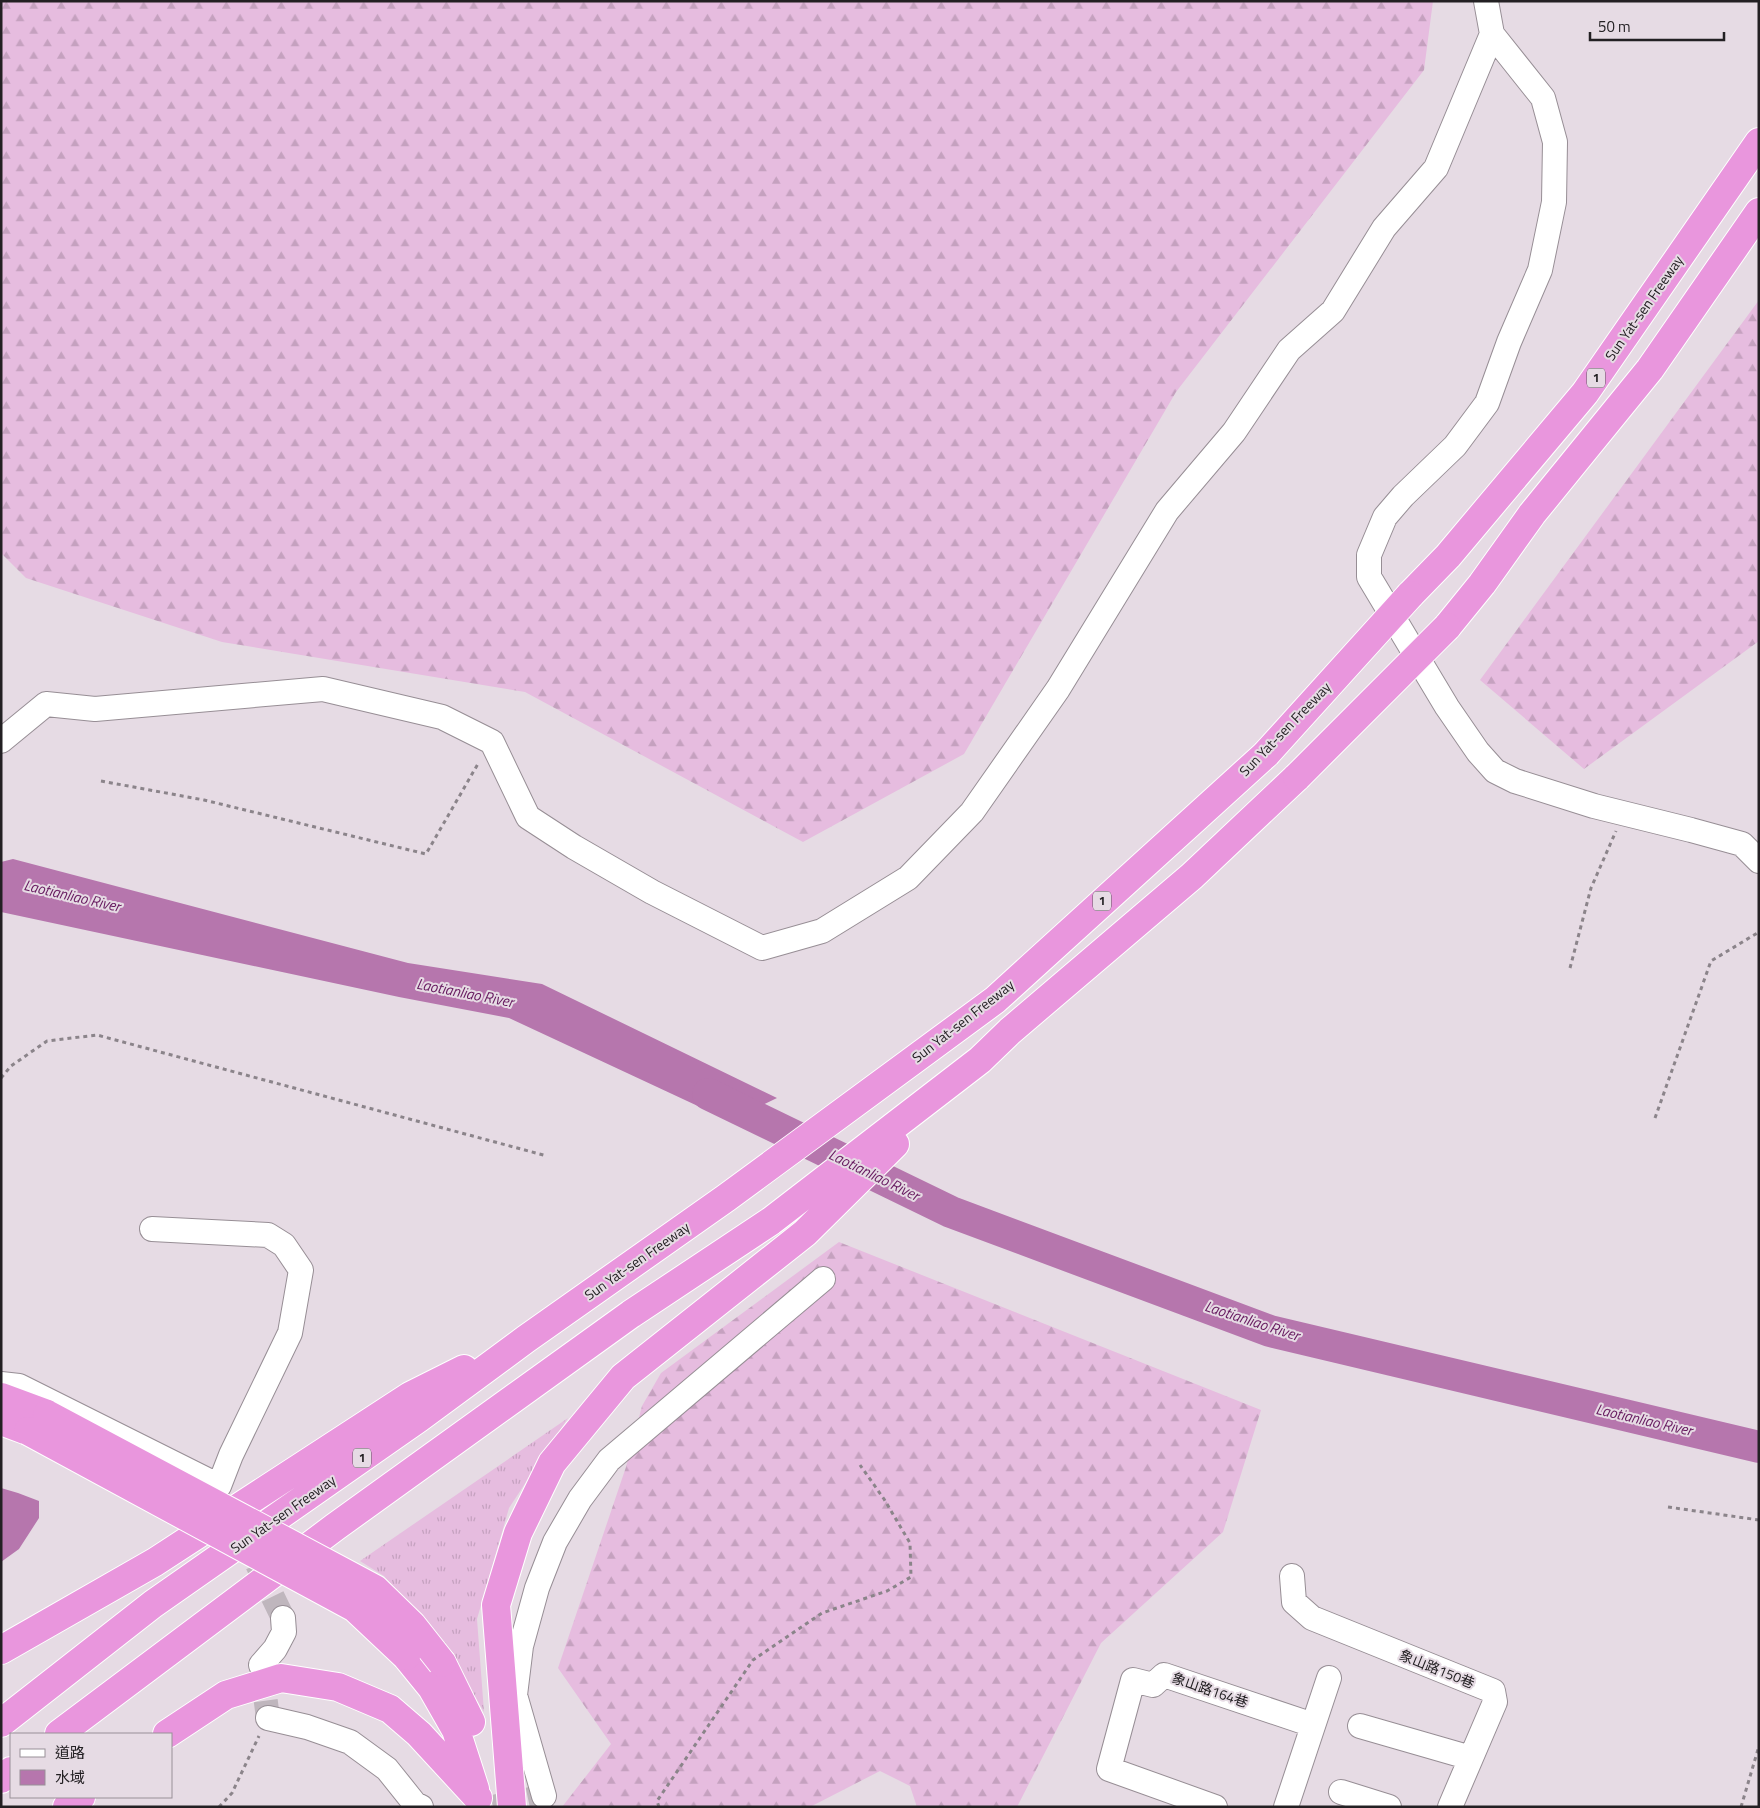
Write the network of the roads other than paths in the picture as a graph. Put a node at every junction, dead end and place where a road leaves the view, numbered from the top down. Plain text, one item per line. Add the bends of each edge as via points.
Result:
1 (1486, 1) edge
2 (1492, 34) junction
3 (1759, 142) edge
4 (1759, 212) edge
5 (1, 741) edge
6 (1759, 861) edge
7 (980, 1060) junction
8 (152, 1229) dead end
9 (823, 1279) dead end
10 (526, 1338) junction
11 (1, 1384) edge
12 (1, 1397) edge
13 (1, 1421) edge
14 (1292, 1576) dead end
15 (283, 1618) tunnel mouth
16 (1, 1650) edge
17 (261, 1665) dead end
18 (1329, 1678) dead end
19 (268, 1718) road end
20 (1, 1723) edge
21 (1313, 1725) junction
22 (1360, 1726) dead end
23 (60, 1733) edge
24 (169, 1733) edge
25 (1471, 1758) junction
26 (1341, 1792) dead end
27 (544, 1796) dead end
28 (80, 1798) edge
29 (486, 1804) edge
30 (67, 1807) edge
31 (421, 1807) edge
32 (512, 1807) edge
33 (1215, 1807) edge
34 (1286, 1807) edge
35 (1390, 1807) edge
36 (1450, 1807) edge

1 - 2 street
2 - 5 street via 1436,168 1384,228 1333,311 1289,350 1234,432 1167,511 1058,689 972,812 908,878 822,932 762,948 652,892 528,817 492,742 442,717 323,689 95,708 46,704
2 - 6 street via 1543,98 1555,142 1554,202 1540,270 1487,403 1456,446 1385,517 1369,554 1370,577 1447,707 1495,771 1594,806 1742,844
3 - 10 highway, Sun Yat-sen Freeway / 1, bridge via 1586,393 1448,556 1266,754 995,1000 726,1198
4 - 7 highway, bridge via 1650,369 1532,514 1447,627 1297,777 1192,876
7 - 23 highway via 771,1221 631,1314 335,1527
7 - 32 highway via 805,1233 623,1377 552,1463 518,1533 496,1606
8 - 11 street via 268,1235 284,1245 301,1270 290,1333 219,1486 19,1386
9 - 27 street via 609,1460 580,1499 556,1542 537,1588 521,1646 515,1695
10 - 16 highway via 410,1396 155,1562
10 - 20 highway, Sun Yat-sen Freeway / 1 via 419,1418 153,1604
12 - 29 highway, bridge via 47,1414 375,1589 412,1625 442,1664 473,1727
13 - 29 highway, bridge via 28,1431 355,1608 406,1656 432,1688 456,1730
14 - 25 street, 象山路150巷 via 1294,1602 1312,1618 1493,1691 1495,1702
15 - 17 street via 284,1632
18 - 21 street
19 - 31 street via 350,1742 387,1769
21 - 33 street, 象山路164巷 via 1164,1675 1153,1685 1133,1680 1109,1769
21 - 34 street
22 - 25 street
24 - 29 highway via 226,1695 281,1678 338,1687 390,1709 420,1734
25 - 36 street, 象山路150巷
26 - 35 street
28 - 30 highway

